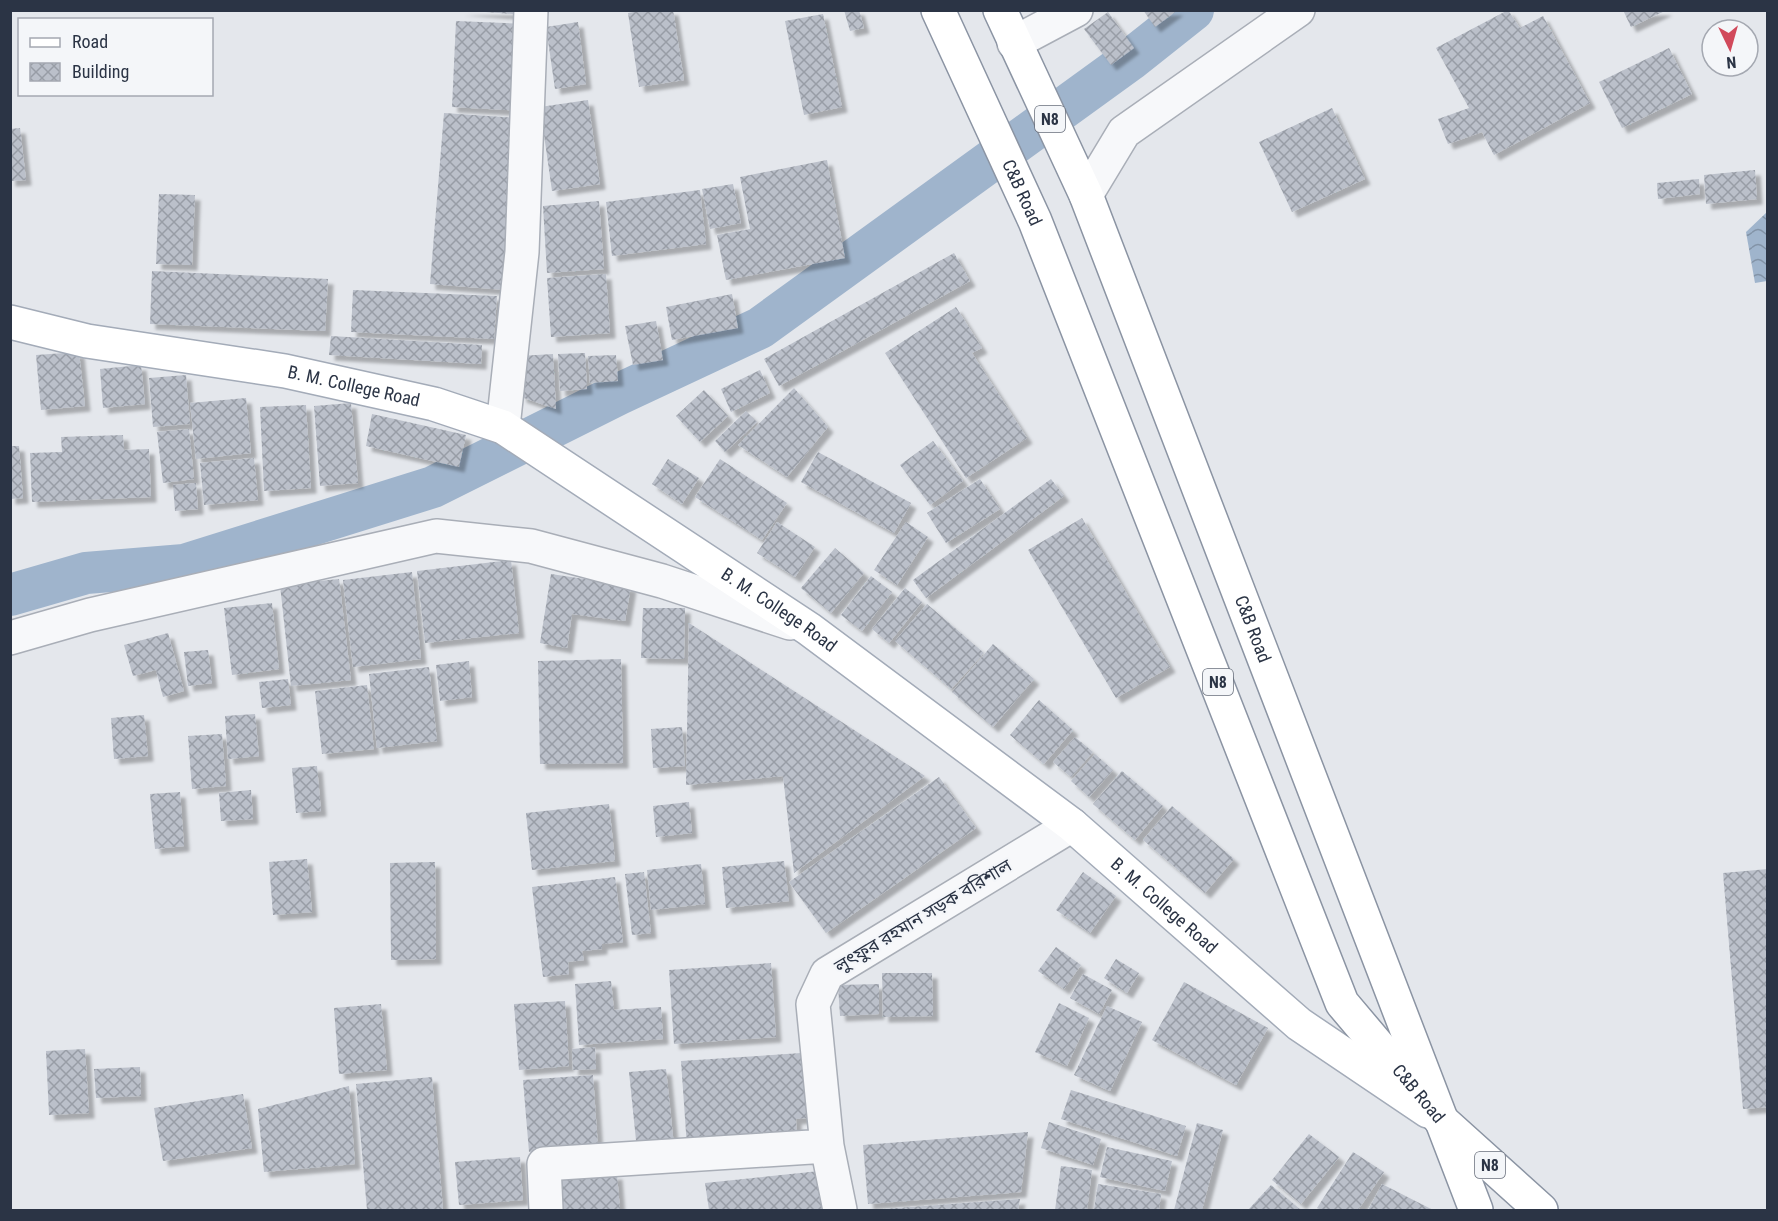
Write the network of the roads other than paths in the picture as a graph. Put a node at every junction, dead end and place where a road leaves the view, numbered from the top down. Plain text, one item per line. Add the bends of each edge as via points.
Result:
1 (531, 10) edge
2 (938, 10) edge
3 (1000, 10) edge
4 (1076, 10) edge
5 (1298, 10) edge
6 (1014, 43) junction
7 (1086, 195) junction
8 (10, 322) edge
9 (503, 427) junction
10 (809, 629) junction
11 (10, 638) edge
12 (1072, 825) junction
13 (1440, 1119) junction
14 (827, 1146) junction
15 (546, 1210) edge
16 (840, 1210) edge
17 (1476, 1210) edge
18 (1541, 1210) edge

1 - 9 street via 522,252
2 - 13 main road, C&B Road / N8 via 1035,221 1342,1003
3 - 6 main road, C&B Road / N8
4 - 6 street
5 - 7 street via 1124,132
6 - 7 main road, C&B Road / N8
7 - 13 main road, C&B Road / N8
8 - 9 main road, B. M. College Road via 87,341 285,371 434,404
9 - 10 main road, B. M. College Road
10 - 11 street via 662,581 531,546 436,536 90,615
10 - 12 main road, B. M. College Road
12 - 13 main road, B. M. College Road via 1299,1024
12 - 14 street, লুৎফুর রহমান সড়ক বরিশাল via 827,974 813,1004
13 - 17 main road, N8
13 - 18 main road, N8
14 - 15 street via 544,1164
14 - 16 street, লুৎফুর রহমান সড়ক বরিশাল

